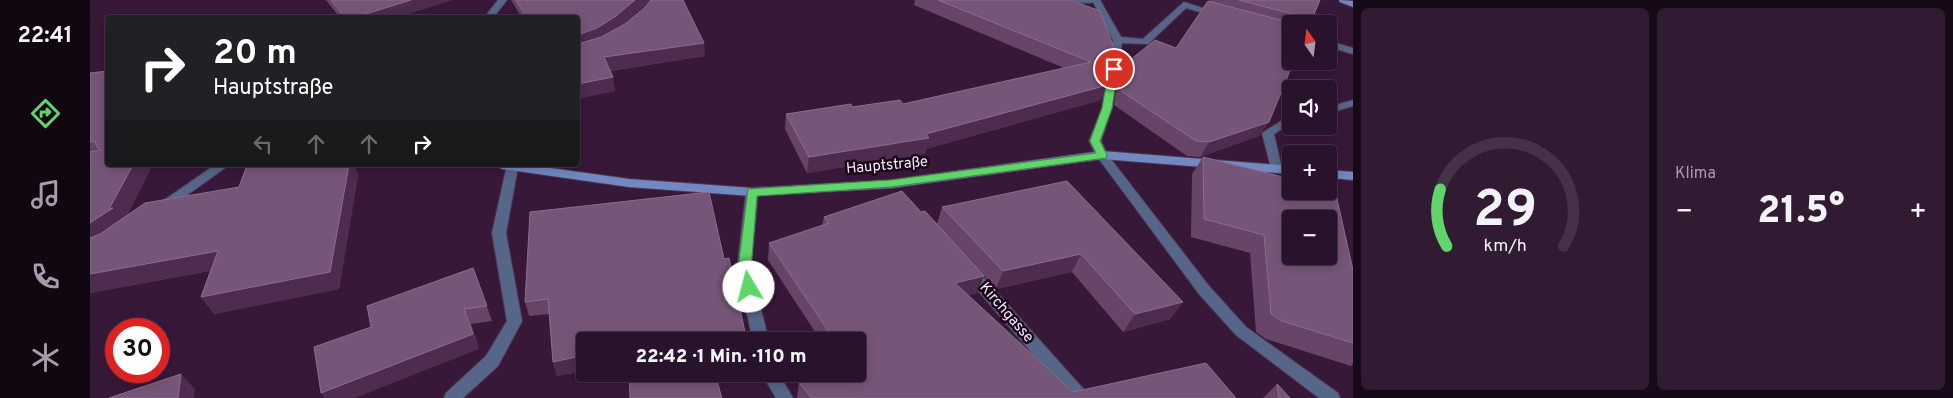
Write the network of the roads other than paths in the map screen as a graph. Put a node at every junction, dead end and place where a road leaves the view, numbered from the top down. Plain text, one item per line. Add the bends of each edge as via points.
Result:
1 (503, 0) edge
2 (1077, 0) edge
3 (1096, 0) edge
4 (1344, 0) edge
5 (1353, 4) edge
6 (490, 15) edge
7 (1230, 17) edge
8 (1118, 40) junction
9 (1338, 47) edge
10 (1353, 51) edge
11 (1353, 103) edge
12 (1337, 108) edge
13 (1282, 124) edge
14 (1102, 155) junction
15 (220, 167) edge
16 (507, 167) edge
17 (514, 167) edge
18 (1276, 169) junction
19 (1282, 169) edge
20 (1337, 175) edge
21 (1353, 176) edge
22 (891, 184) junction
23 (752, 192) junction
24 (903, 197) edge
25 (153, 214) edge
26 (960, 260) edge
27 (760, 332) edge
28 (775, 382) edge
29 (452, 398) edge
30 (785, 398) edge
31 (1081, 398) edge
32 (1332, 398) edge

1 - 6 street
2 - 3 street
3 - 8 street
4 - 5 street
7 - 8 street via 1184,5 1145,42
8 - 14 street via 1107,108 1095,141
9 - 10 street
11 - 12 street
13 - 18 street via 1268,133
14 - 18 street, Hauptstraße
14 - 22 street, Hauptstraße
14 - 32 street via 1204,290 1241,331
15 - 25 street
16 - 29 street via 499,233 515,321 492,361
17 - 23 street, Hauptstraße via 629,183
18 - 19 street, Hauptstraße
20 - 21 street
22 - 23 street, Hauptstraße
22 - 24 street
23 - 27 street via 744,269
26 - 31 street, Kirchgasse
28 - 30 street

